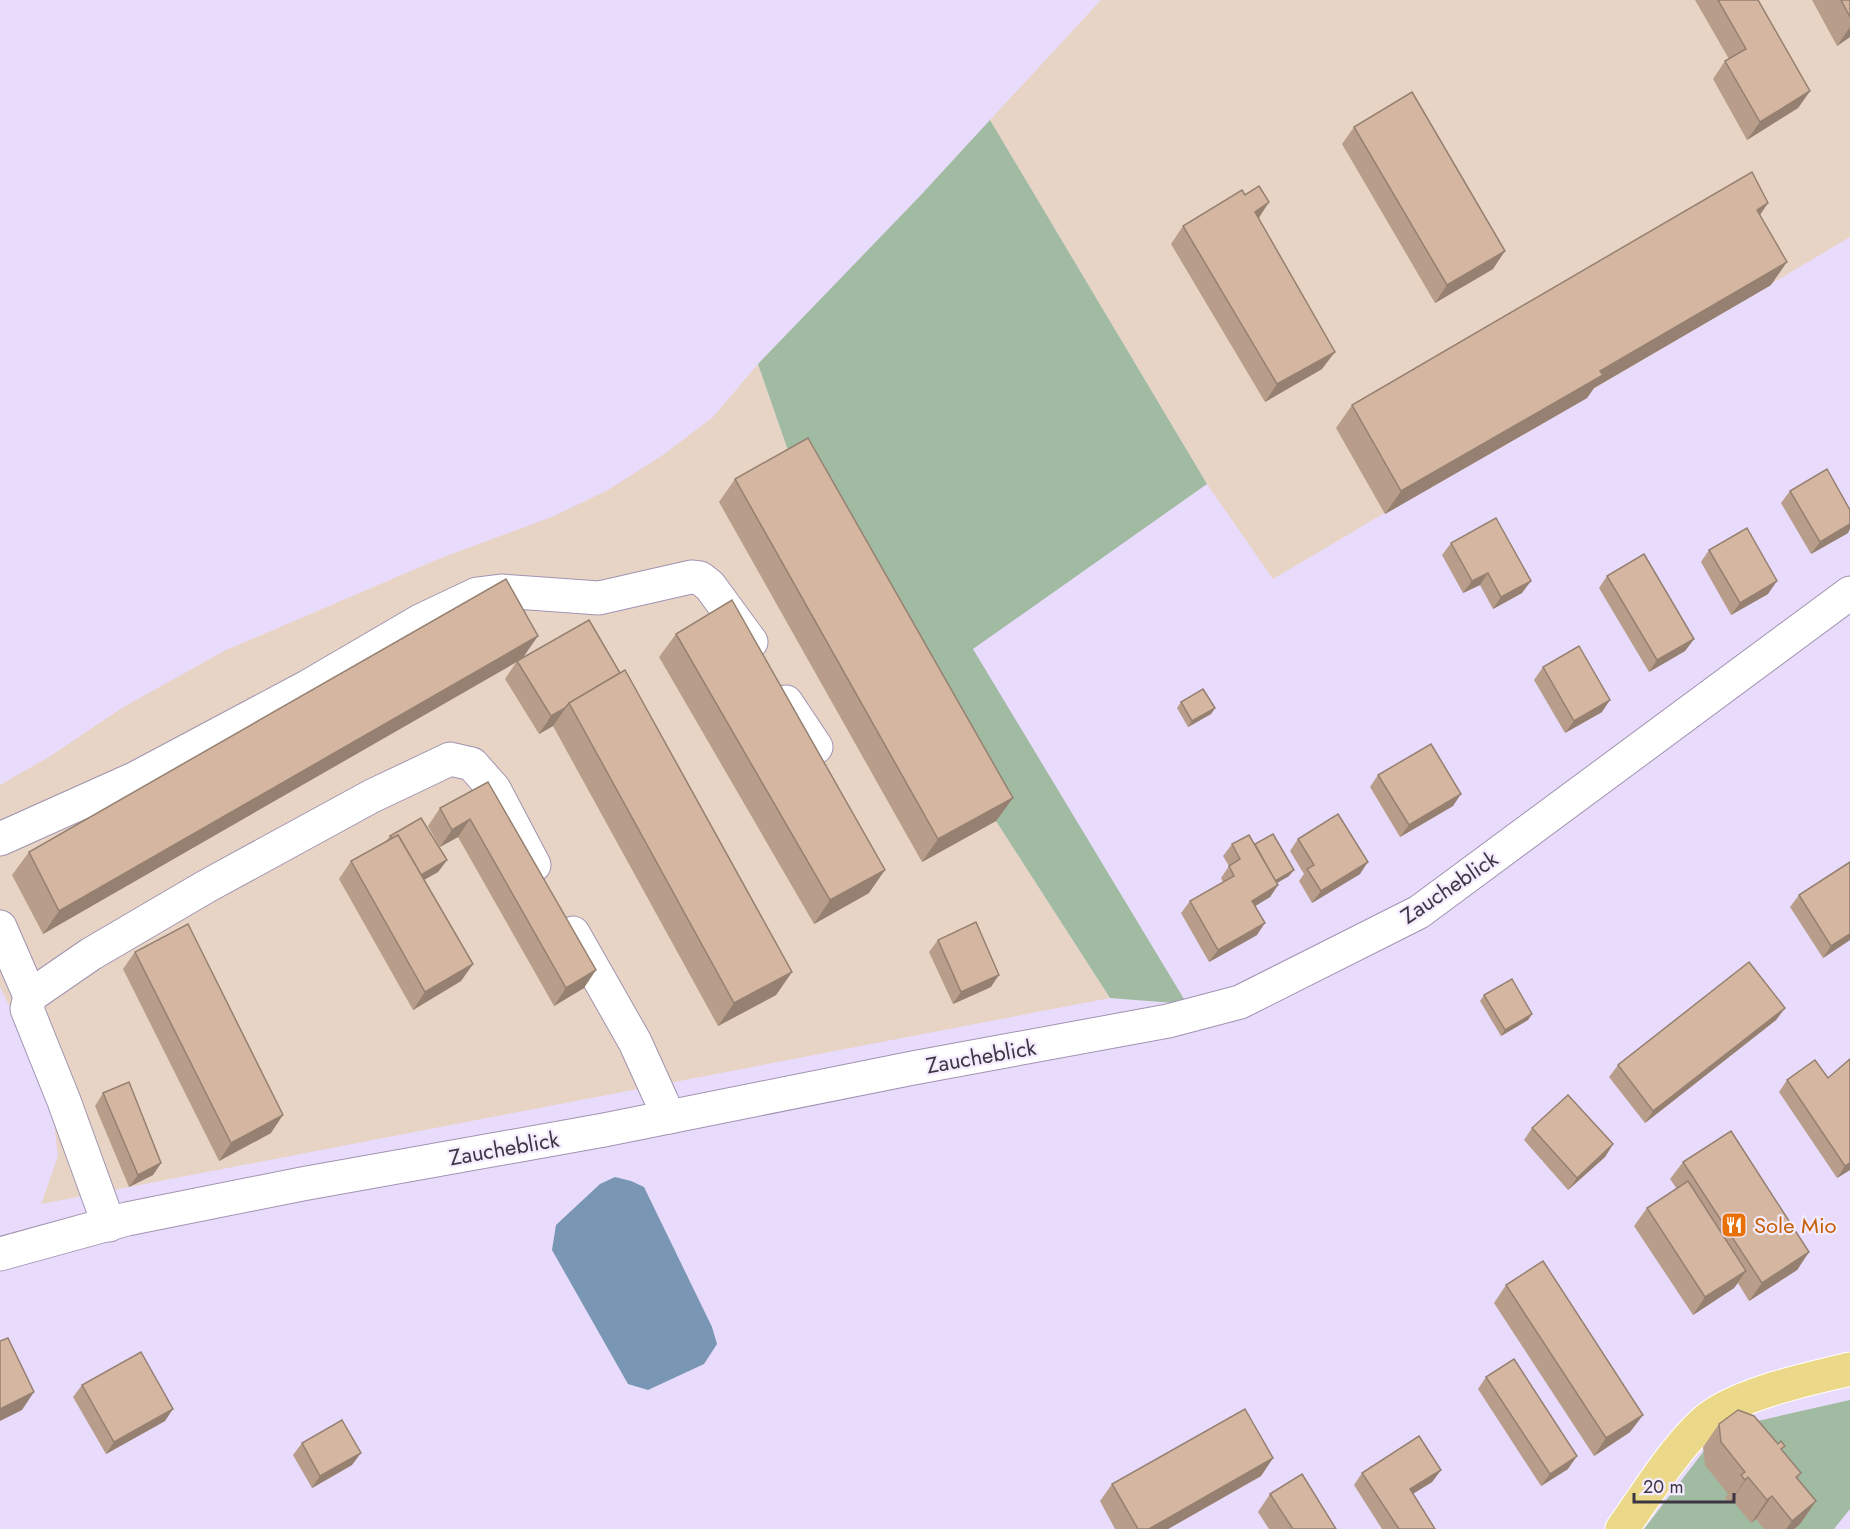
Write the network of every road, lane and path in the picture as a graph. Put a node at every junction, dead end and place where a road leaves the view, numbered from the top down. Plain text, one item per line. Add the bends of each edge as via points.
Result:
1 (1850, 593) edge
2 (816, 747) edge
3 (0, 839) edge
4 (0, 927) edge
5 (30, 996) junction
6 (669, 1117) junction
7 (109, 1225) junction
8 (0, 1254) edge
9 (1850, 1369) edge
10 (1622, 1529) edge

1 - 6 street, Zaucheblick via 1419,912 1240,1002 1168,1022
2 - 3 street via 747,635 715,591 700,578 599,598 501,591 477,594 420,621 307,687 136,778
4 - 5 street
5 - 6 street via 91,954 207,886 372,796 450,759 472,764 495,789 635,1042
5 - 7 street via 27,1009
6 - 7 street, Zaucheblick via 302,1184
7 - 8 street, Zaucheblick
9 - 10 main road via 1798,1381 1713,1415 1682,1447

